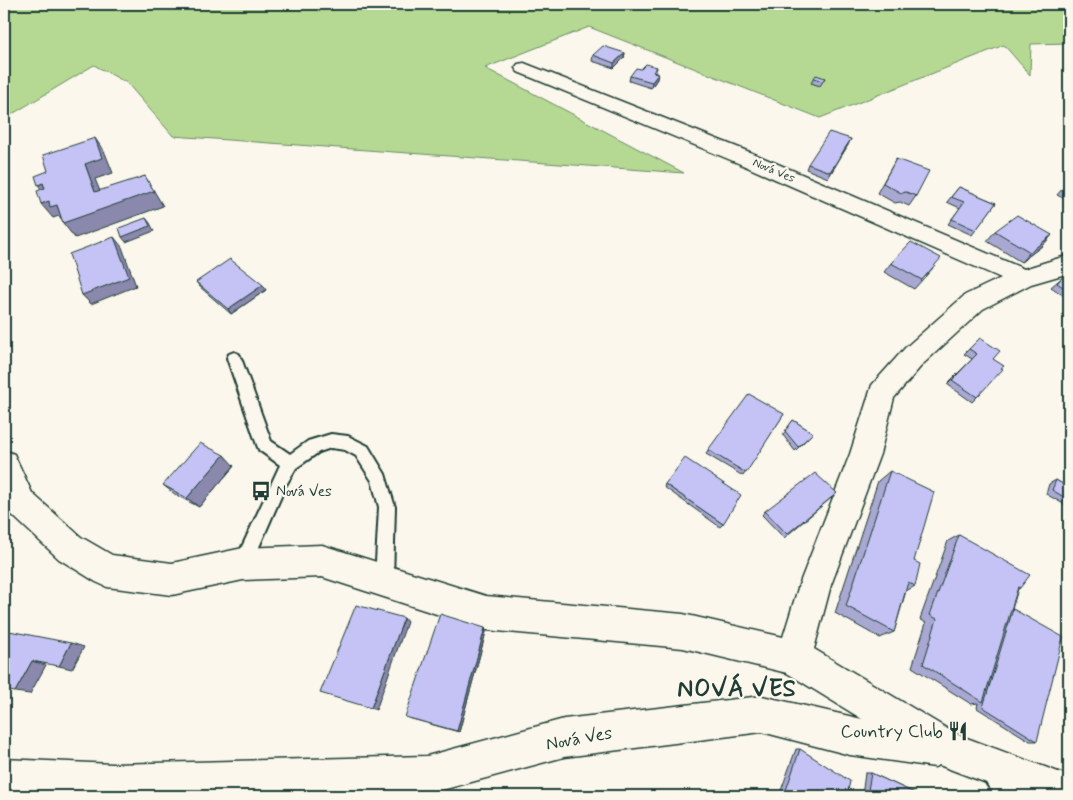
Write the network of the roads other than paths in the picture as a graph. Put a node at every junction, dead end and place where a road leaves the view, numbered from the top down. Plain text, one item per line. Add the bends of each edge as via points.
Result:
1 (524, 68) dead end
2 (1069, 264) edge
3 (1023, 278) junction
4 (234, 358) dead end
5 (290, 463) junction
6 (4, 464) edge
7 (243, 564) junction
8 (384, 580) junction
9 (794, 657) junction
10 (957, 754) junction
11 (4, 778) edge
12 (1069, 795) edge
13 (1016, 796) edge

1 - 3 street, Nová Ves via 746,158
2 - 3 street
3 - 9 street via 974,302 914,356 882,393 865,454 815,585
4 - 5 lane via 265,445
5 - 7 lane
5 - 8 lane via 314,446 331,441 348,443 362,451 378,479 387,507
6 - 7 street, Nová Ves via 21,504 70,548 107,572 172,579
7 - 8 street, Nová Ves via 322,561
8 - 9 street, Nová Ves via 486,613 683,631
9 - 10 street, Nová Ves
10 - 11 street, Nová Ves via 850,736 762,714 564,738 428,775 113,783
10 - 12 street, Nová Ves
10 - 13 lane, Nová Ves

